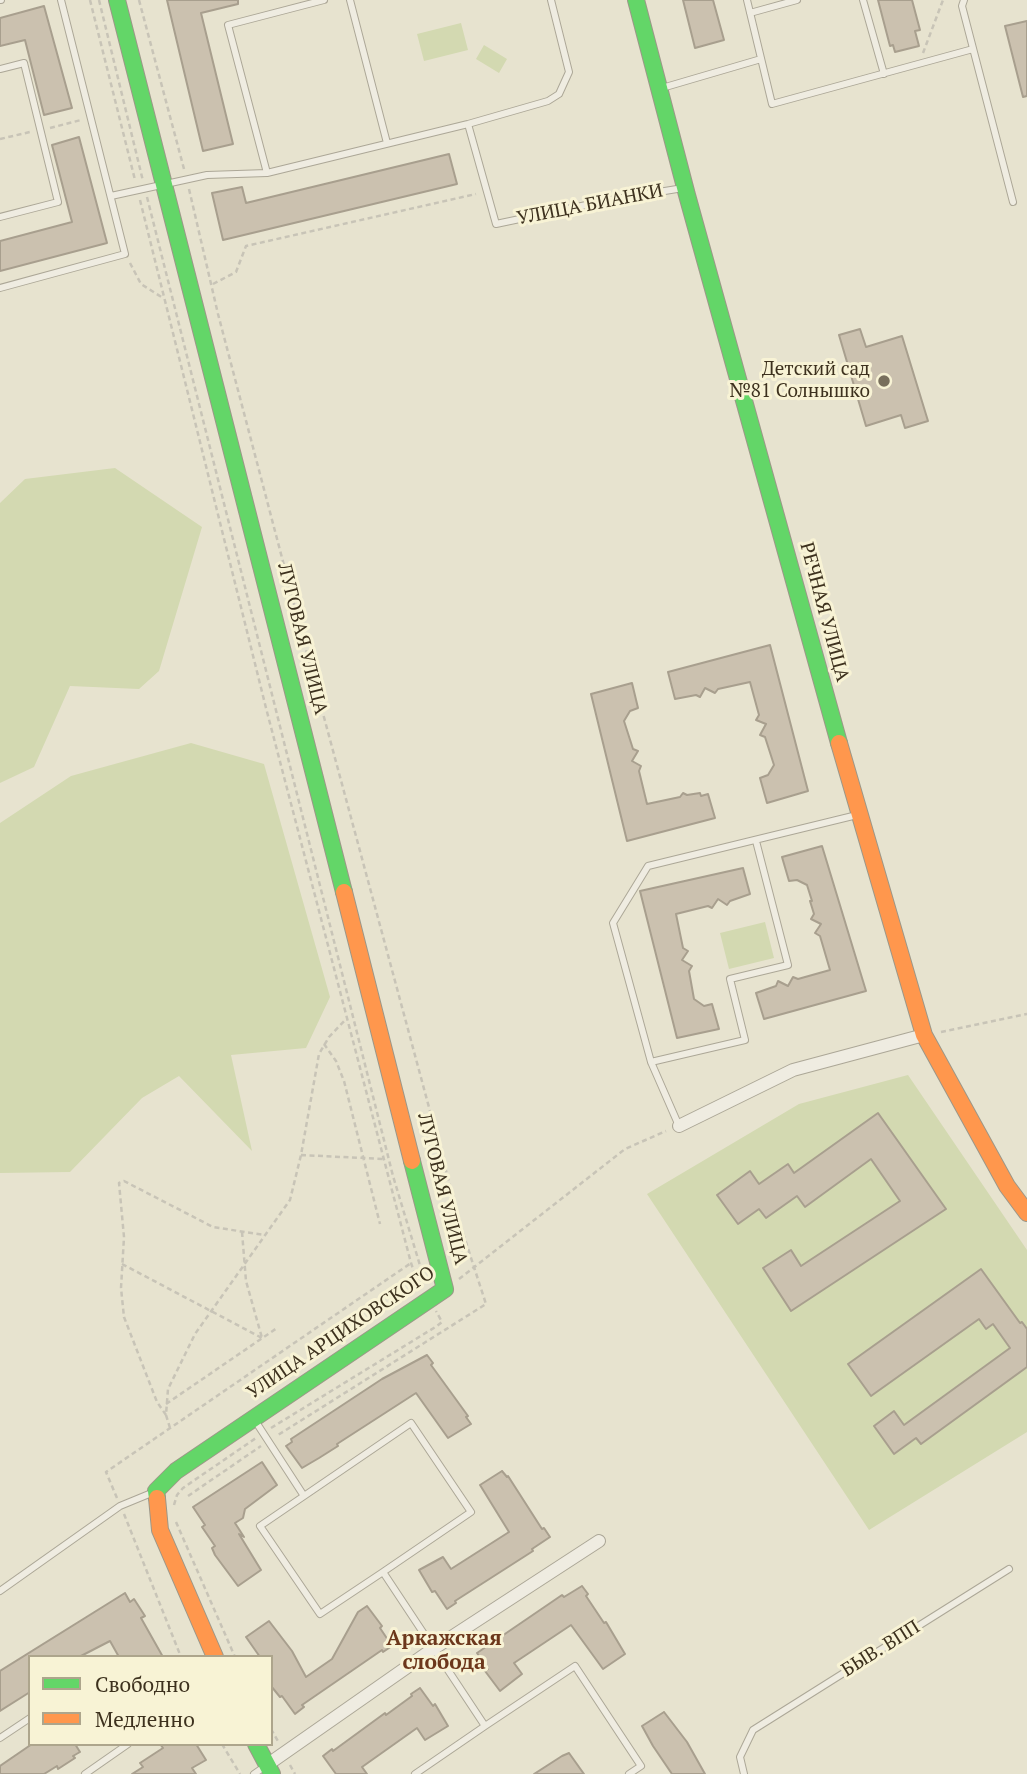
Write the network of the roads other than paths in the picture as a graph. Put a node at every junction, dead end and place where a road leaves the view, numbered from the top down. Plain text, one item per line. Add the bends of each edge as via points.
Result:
1 (61, 0) edge
2 (117, 0) edge
3 (324, 0) edge
4 (350, 0) edge
5 (551, 0) edge
6 (636, 0) edge
7 (747, 0) edge
8 (797, 0) edge
9 (863, 0) edge
10 (964, 0) edge
11 (750, 13) junction
12 (973, 50) junction
13 (761, 59) junction
14 (0, 69) edge
15 (884, 74) junction
16 (659, 89) junction
17 (468, 124) junction
18 (387, 143) junction
19 (267, 173) junction
20 (164, 184) junction
21 (685, 188) junction
22 (111, 196) junction
23 (1013, 202) dead end
24 (0, 217) edge
25 (0, 288) edge
26 (859, 814) junction
27 (756, 841) junction
28 (924, 1035) junction
29 (651, 1062) junction
30 (678, 1126) joint
31 (1027, 1213) edge
32 (445, 1289) joint
33 (253, 1417) junction
34 (156, 1491) junction
35 (304, 1496) junction
36 (599, 1541) dead end
37 (1009, 1569) dead end
38 (383, 1572) junction
39 (0, 1591) edge
40 (433, 1649) junction
41 (214, 1655) edge
42 (28, 1719) edge
43 (485, 1726) junction
44 (0, 1738) edge
45 (125, 1746) edge
46 (257, 1746) edge
47 (264, 1771) edge
48 (85, 1774) edge
49 (415, 1774) edge
50 (629, 1774) edge
51 (744, 1774) edge

1 - 22 lane
2 - 20 street, ЛУГОВАЯ УЛИЦА
3 - 19 lane via 228,25
4 - 18 lane
5 - 17 lane via 569,72 559,94
6 - 16 street, РЕЧНАЯ УЛИЦА
7 - 11 lane
8 - 11 lane
9 - 15 lane
10 - 12 lane
11 - 13 lane
12 - 15 lane
12 - 23 lane
13 - 15 lane via 772,104
13 - 16 lane
14 - 24 lane via 24,63 58,202
16 - 21 street, РЕЧНАЯ УЛИЦА
17 - 18 lane
17 - 21 lane, УЛИЦА БИАНКИ via 496,224
18 - 19 lane
19 - 20 lane via 207,175
20 - 22 lane
20 - 32 street, ЛУГОВАЯ УЛИЦА
21 - 26 street, РЕЧНАЯ УЛИЦА
22 - 25 lane via 125,254
26 - 27 lane
26 - 28 street, РЕЧНАЯ УЛИЦА
27 - 29 lane via 648,866 613,923
27 - 29 lane via 788,965 730,979 745,1040
28 - 30 street via 793,1070
28 - 31 street, РЕЧНАЯ УЛИЦА via 1007,1186
29 - 30 lane
32 - 33 street, УЛИЦА АРЦИХОВСКОГО
33 - 34 street, УЛИЦА АРЦИХОВСКОГО via 176,1471
33 - 35 lane
34 - 39 lane, УЛИЦА АРЦИХОВСКОГО via 120,1506
34 - 41 street via 159,1530
35 - 38 lane via 260,1526 320,1614
35 - 38 lane via 411,1423 471,1512
36 - 40 street
37 - 51 lane, БЫВ. ВПП via 753,1730 740,1757
38 - 40 lane
40 - 43 lane
40 - 47 street
42 - 44 lane
43 - 49 lane
43 - 50 lane via 575,1666 641,1766
45 - 48 lane
46 - 47 street

